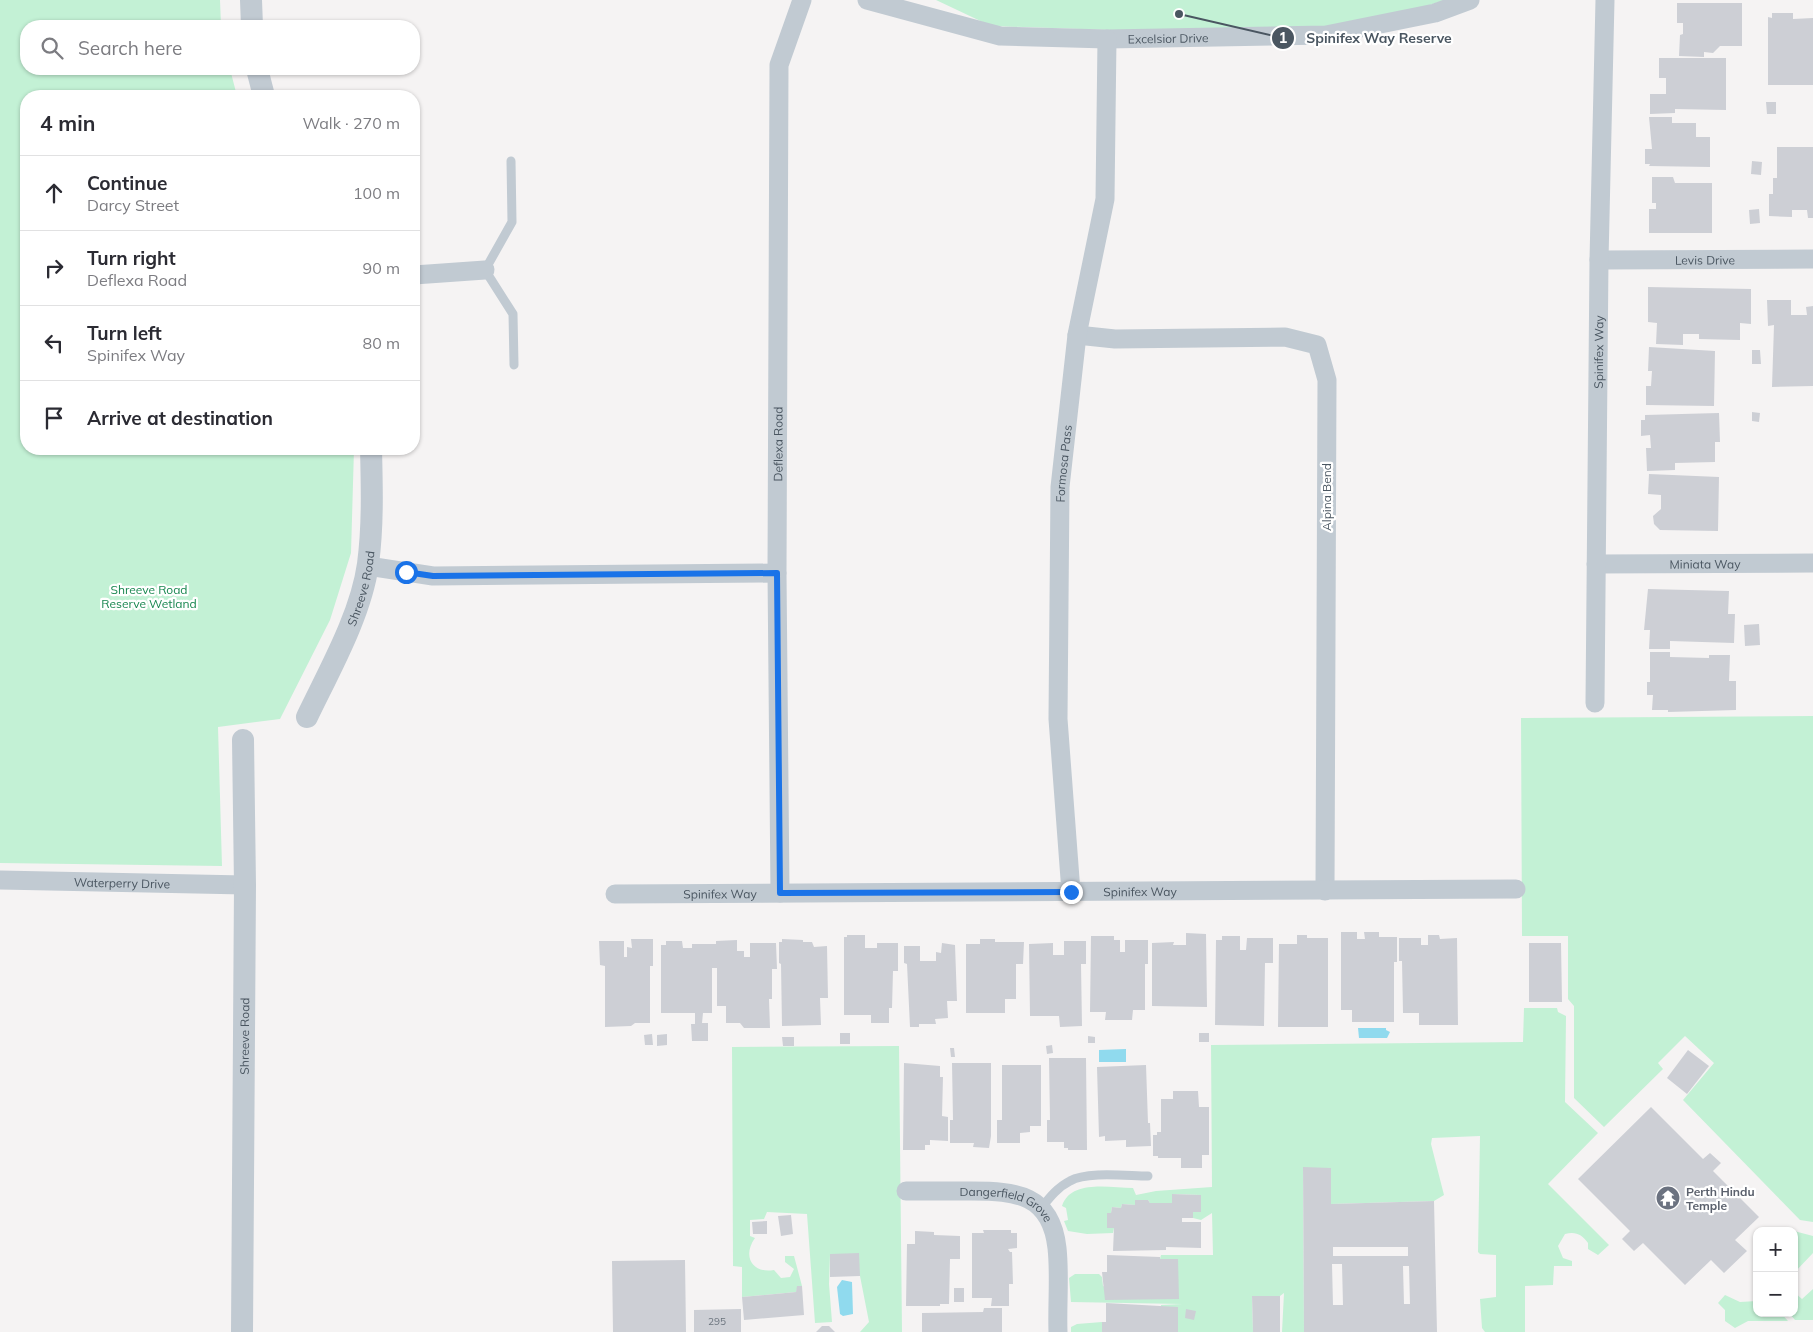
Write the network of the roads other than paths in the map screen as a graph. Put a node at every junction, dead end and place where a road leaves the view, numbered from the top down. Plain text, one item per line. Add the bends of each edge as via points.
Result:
1 (251, 0) edge
2 (802, 0) edge
3 (867, 0) edge
4 (1470, 0) edge
5 (1605, 0) edge
6 (252, 20) edge
7 (1107, 39) junction
8 (259, 75) edge
9 (262, 90) edge
10 (511, 161) dead end
11 (1813, 259) edge
12 (1598, 260) junction
13 (485, 270) junction
14 (420, 275) edge
15 (1077, 335) junction
16 (514, 364) dead end
17 (371, 455) edge
18 (1813, 563) edge
19 (1596, 564) junction
20 (368, 566) junction
21 (777, 573) junction
22 (1595, 703) dead end
23 (307, 717) dead end
24 (243, 740) dead end
25 (0, 880) edge
26 (245, 885) junction
27 (1516, 889) dead end
28 (1325, 891) junction
29 (1071, 892) junction
30 (780, 893) junction
31 (615, 894) dead end
32 (1148, 1176) dead end
33 (906, 1191) dead end
34 (1042, 1207) junction
35 (242, 1332) edge
36 (1058, 1332) edge

1 - 6 street
2 - 21 street, Deflexa Road via 779,65
3 - 7 street, Excelsior Drive via 1000,36
4 - 7 street, Excelsior Drive via 1435,13 1326,35
5 - 12 street, Spinifex Way
7 - 15 street, Formosa Pass via 1105,199
8 - 9 street
10 - 13 lane via 512,222
11 - 12 street, Levis Drive
12 - 19 street, Spinifex Way
13 - 14 street
13 - 16 lane via 513,314
15 - 28 street, Alpina Bend via 1115,339 1285,337 1317,345 1327,380
15 - 29 street, Formosa Pass via 1060,487 1058,718
17 - 20 street, Shreeve Road
18 - 19 street, Miniata Way
19 - 22 street, Spinifex Way
20 - 21 street via 433,576
20 - 23 street, Shreeve Road via 351,622
21 - 30 street, Deflexa Road
24 - 26 street, Shreeve Road
25 - 26 street, Waterperry Drive
26 - 35 street, Shreeve Road
27 - 28 street, Spinifex Way
28 - 29 street, Spinifex Way
29 - 30 street, Spinifex Way
30 - 31 street, Spinifex Way
32 - 34 lane via 1072,1180 1059,1188
33 - 34 street, Dangerfield Grove via 1006,1191 1025,1196
34 - 36 street, Dangerfield Grove via 1057,1248

